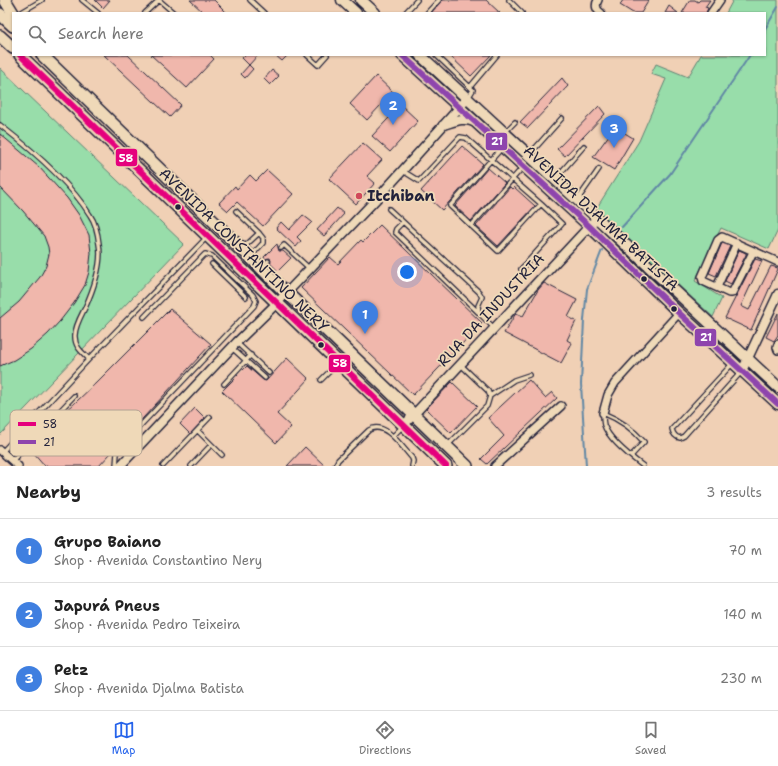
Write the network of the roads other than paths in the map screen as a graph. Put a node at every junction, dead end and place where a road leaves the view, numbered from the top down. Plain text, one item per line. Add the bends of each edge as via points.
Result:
1 (4, 0) edge
2 (42, 0) edge
3 (82, 0) edge
4 (250, 0) edge
5 (342, 0) edge
6 (361, 0) edge
7 (417, 0) edge
8 (439, 0) edge
9 (509, 0) edge
10 (598, 0) edge
11 (720, 0) edge
12 (12, 12) edge
13 (22, 12) edge
14 (97, 12) edge
15 (146, 12) edge
16 (173, 12) edge
17 (263, 12) edge
18 (355, 12) edge
19 (374, 12) edge
20 (406, 12) edge
21 (428, 12) edge
22 (521, 12) edge
23 (600, 12) edge
24 (712, 12) edge
25 (0, 14) edge
26 (12, 25) edge
27 (0, 36) edge
28 (12, 47) edge
29 (21, 56) edge
30 (43, 56) edge
31 (308, 56) edge
32 (326, 56) edge
33 (403, 56) edge
34 (421, 56) edge
35 (437, 56) edge
36 (497, 56) edge
37 (470, 87) junction
38 (468, 99) junction
39 (460, 107) junction
40 (562, 118) dead end
41 (515, 122) dead end
42 (477, 123) junction
43 (0, 125) edge
44 (442, 125) junction
45 (504, 133) junction
46 (584, 146) dead end
47 (503, 147) junction
48 (530, 155) junction
49 (492, 160) junction
50 (524, 166) junction
51 (599, 169) dead end
52 (403, 170) junction
53 (513, 179) junction
54 (555, 179) junction
55 (577, 200) junction
56 (541, 204) junction
57 (389, 209) dead end
58 (236, 211) dead end
59 (597, 218) junction
60 (403, 222) junction
61 (471, 226) junction
62 (589, 226) junction
63 (259, 233) junction
64 (208, 237) junction
65 (737, 243) junction
66 (281, 248) dead end
67 (754, 252) junction
68 (246, 253) junction
69 (778, 262) edge
70 (212, 264) dead end
71 (310, 269) junction
72 (521, 269) dead end
73 (717, 287) junction
74 (286, 294) junction
75 (778, 294) edge
76 (246, 297) dead end
77 (277, 303) junction
78 (479, 313) junction
79 (679, 313) junction
80 (144, 317) dead end
81 (494, 328) junction
82 (234, 345) junction
83 (251, 355) junction
84 (747, 358) junction
85 (89, 359) junction
86 (246, 360) junction
87 (339, 362) junction
88 (733, 363) junction
89 (460, 364) junction
90 (742, 371) junction
91 (269, 373) dead end
92 (529, 375) dead end
93 (264, 378) dead end
94 (321, 380) dead end
95 (224, 384) dead end
96 (778, 387) edge
97 (74, 396) dead end
98 (490, 396) junction
99 (778, 404) edge
100 (561, 406) dead end
101 (40, 410) edge
102 (60, 410) edge
103 (602, 413) junction
104 (413, 414) junction
105 (210, 417) dead end
106 (142, 424) edge
107 (404, 425) junction
108 (198, 431) junction
109 (393, 436) junction
110 (142, 441) edge
111 (10, 442) edge
112 (211, 445) junction
113 (446, 447) junction
114 (1, 451) edge
115 (222, 455) dead end
116 (16, 456) edge
117 (117, 456) edge
118 (128, 456) edge
119 (631, 456) junction
120 (12, 460) junction
121 (18, 466) edge
122 (118, 466) edge
123 (163, 466) edge
124 (191, 466) edge
125 (336, 466) edge
126 (412, 466) edge
127 (446, 466) edge
128 (466, 466) edge
129 (495, 466) edge
130 (643, 466) edge

1 - 12 highway
2 - 13 lane
3 - 14 lane
4 - 17 lane
5 - 18 main road
6 - 19 main road
7 - 20 lane
8 - 21 lane
9 - 22 lane
10 - 23 street via 596,6
11 - 24 street
15 - 16 lane via 159,0
25 - 26 highway
27 - 28 highway
29 - 64 highway, AVENIDA CONSTANTINO NERY
30 - 68 highway, AVENIDA CONSTANTINO NERY
31 - 32 lane via 318,65
33 - 39 main road, AVENIDA DJALMA BATISTA
34 - 38 main road, AVENIDA DJALMA BATISTA
35 - 37 lane
36 - 37 lane
37 - 38 lane via 473,90
38 - 39 street
38 - 45 main road, AVENIDA DJALMA BATISTA
39 - 42 main road, AVENIDA DJALMA BATISTA
39 - 44 street
40 - 48 lane
41 - 45 lane
42 - 44 street via 462,119
42 - 47 main road, AVENIDA DJALMA BATISTA
43 - 85 lane via 65,183 91,216 100,245 98,270 92,294 74,336 77,346
44 - 52 street
45 - 48 main road, AVENIDA DJALMA BATISTA
46 - 54 lane
47 - 49 lane
47 - 50 main road, AVENIDA DJALMA BATISTA
48 - 54 main road, AVENIDA DJALMA BATISTA
49 - 52 lane via 463,136 419,181
49 - 53 lane
49 - 61 lane via 450,206
50 - 53 lane
50 - 62 main road, AVENIDA DJALMA BATISTA
51 - 55 lane
52 - 71 street
53 - 56 lane
53 - 61 lane
54 - 55 main road, AVENIDA DJALMA BATISTA
55 - 59 main road, AVENIDA DJALMA BATISTA
56 - 61 lane via 498,251
56 - 72 lane via 562,224
57 - 60 lane
58 - 63 lane
59 - 62 street, RUA DA INDUSTRIA
59 - 84 main road, AVENIDA DJALMA BATISTA
60 - 78 lane via 479,292 482,297 478,306
60 - 78 lane via 395,232
62 - 79 main road, AVENIDA DJALMA BATISTA
62 - 81 street, RUA DA INDUSTRIA
63 - 68 lane
63 - 68 lane via 263,243
64 - 77 highway, AVENIDA CONSTANTINO NERY
64 - 85 lane
65 - 67 street
65 - 73 street
65 - 73 street via 724,237 718,240 702,277 703,281
66 - 71 lane via 284,245
67 - 69 street
67 - 73 street via 734,292 728,293
68 - 74 highway, AVENIDA CONSTANTINO NERY via 265,265
70 - 76 lane
71 - 74 street
74 - 77 street
74 - 104 highway, AVENIDA CONSTANTINO NERY
75 - 84 street
77 - 82 street
77 - 87 highway, AVENIDA CONSTANTINO NERY
78 - 81 lane
79 - 88 main road, AVENIDA DJALMA BATISTA
79 - 103 street via 615,383
80 - 106 lane via 202,256 207,254 250,292 256,301
81 - 89 street, RUA DA INDUSTRIA
82 - 83 lane
82 - 86 lane
82 - 110 street
83 - 86 lane
83 - 91 lane
84 - 90 street
84 - 96 main road, AVENIDA DJALMA BATISTA
85 - 101 lane
86 - 93 lane
86 - 95 lane
87 - 94 lane
87 - 107 highway, AVENIDA CONSTANTINO NERY
88 - 90 main road, AVENIDA DJALMA BATISTA
88 - 90 lane via 672,429 676,437 684,436
89 - 98 lane
89 - 104 street, RUA DA INDUSTRIA
90 - 99 main road, AVENIDA DJALMA BATISTA
92 - 98 lane via 514,380
97 - 102 lane
98 - 113 lane via 487,406
100 - 129 street
103 - 119 lane via 604,426
103 - 119 lane via 622,422 644,442
104 - 107 street, RUA DA INDUSTRIA
104 - 113 highway, AVENIDA CONSTANTINO NERY
105 - 108 lane
107 - 109 lane
107 - 127 highway, AVENIDA CONSTANTINO NERY
108 - 112 lane
108 - 123 lane
109 - 125 lane via 382,428 372,428 338,460
109 - 126 lane via 412,458
111 - 114 lane
112 - 115 lane
112 - 124 lane
113 - 128 highway, AVENIDA CONSTANTINO NERY
114 - 120 street
116 - 120 lane
117 - 122 lane
118 - 122 street
119 - 130 lane
120 - 121 street

